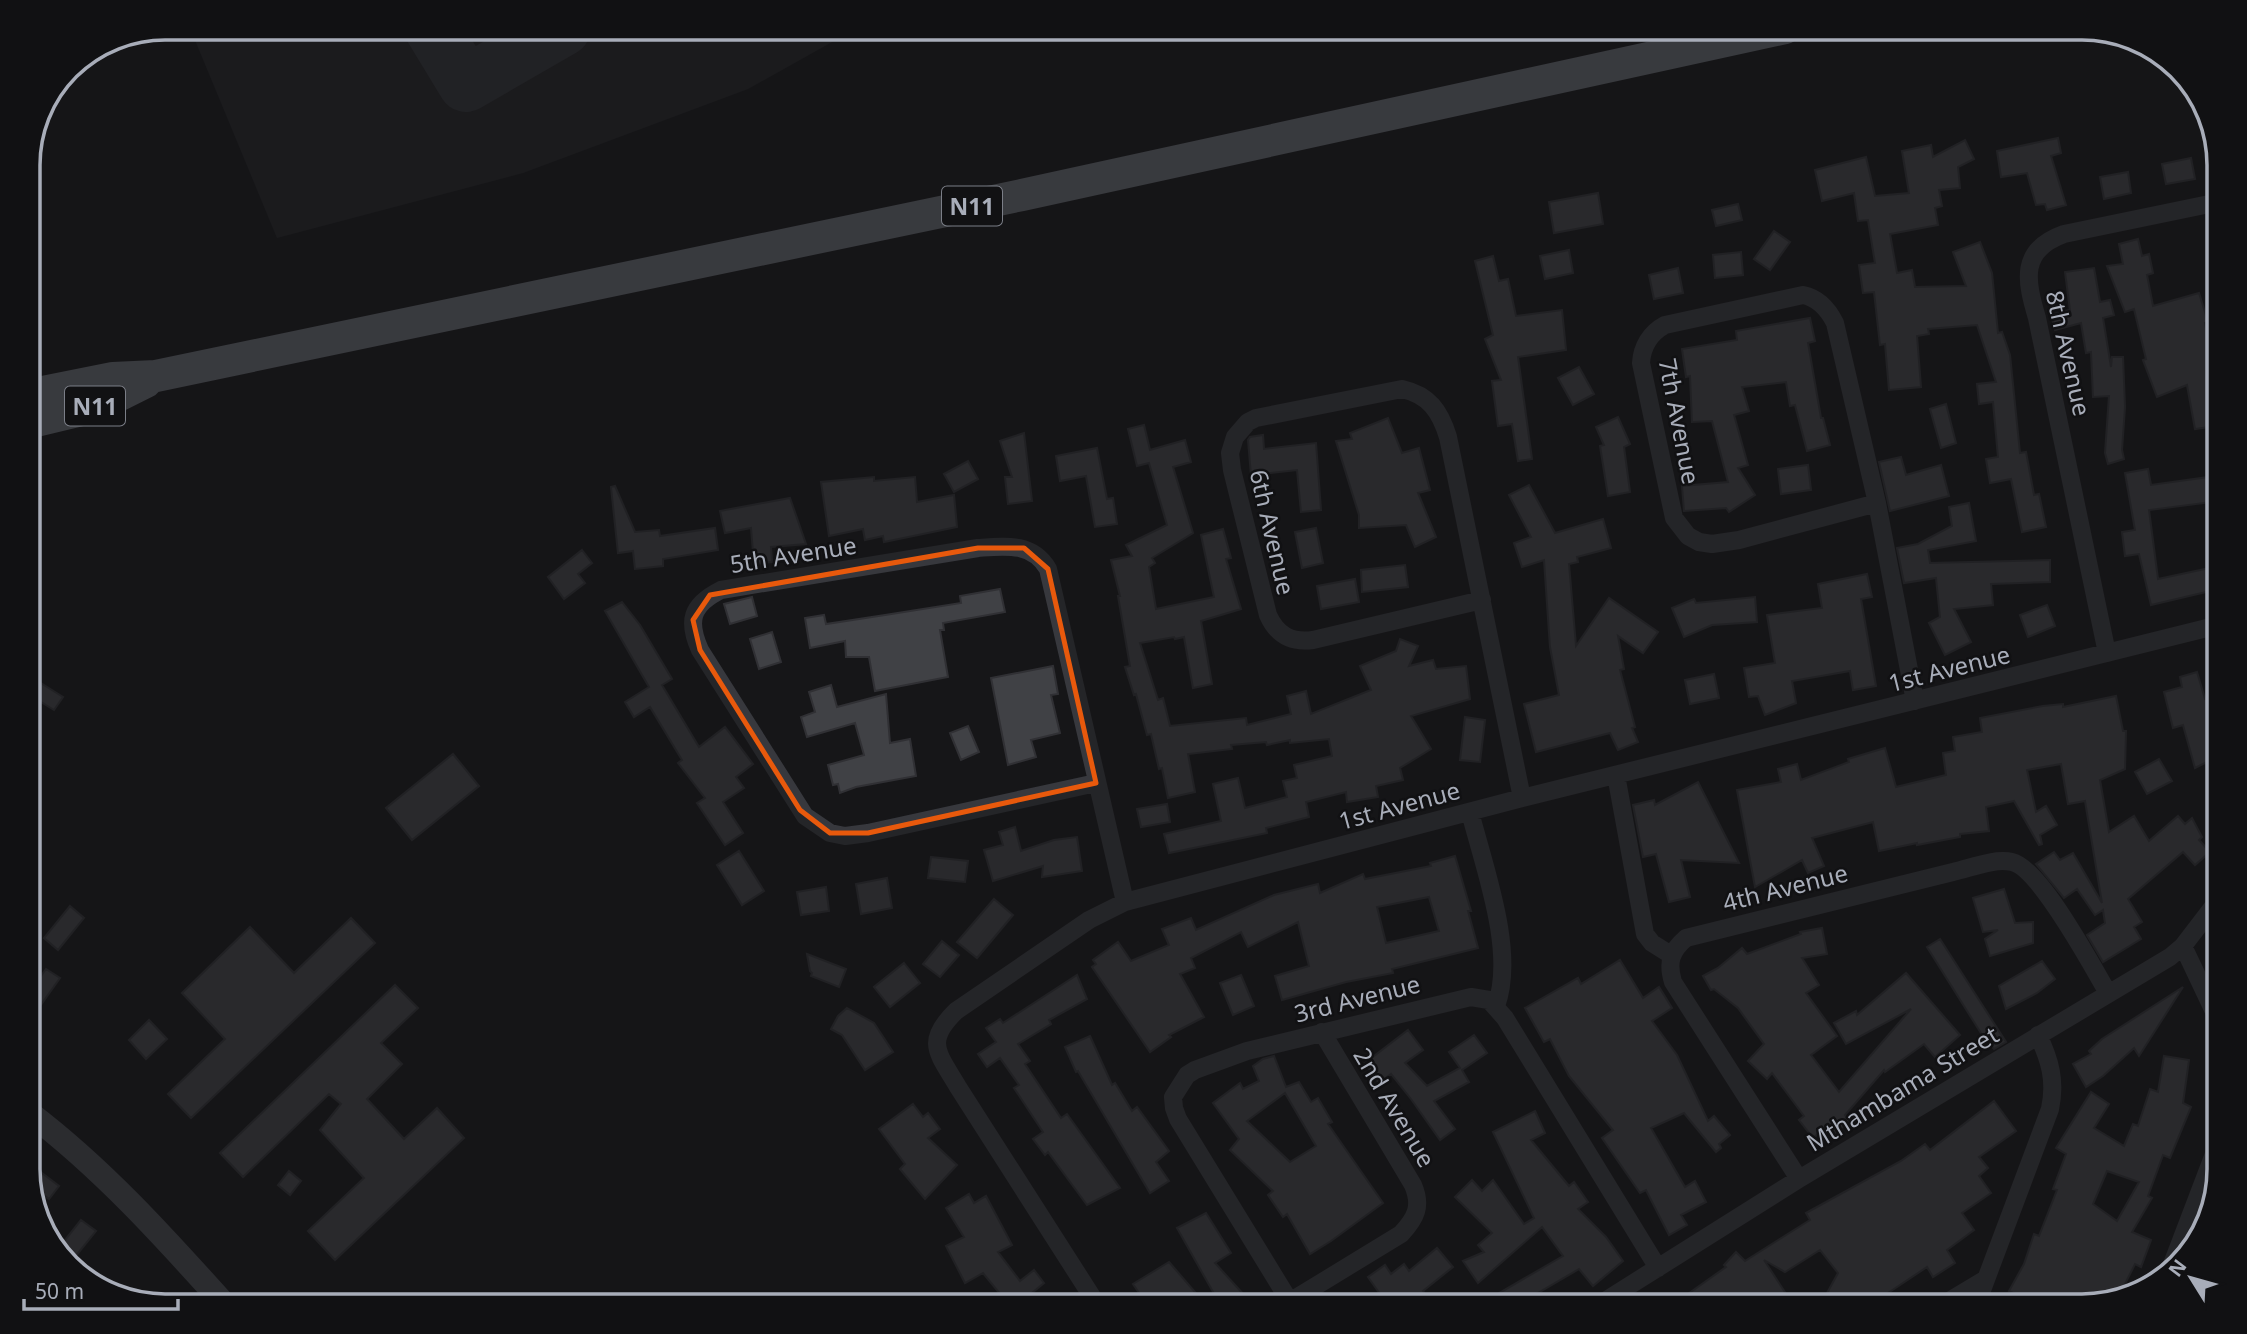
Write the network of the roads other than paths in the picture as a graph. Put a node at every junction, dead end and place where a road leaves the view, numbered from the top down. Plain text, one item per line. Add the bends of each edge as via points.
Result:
1 (1730, 40) edge
2 (2206, 210) edge
3 (156, 376) junction
4 (41, 392) edge
5 (41, 421) edge
6 (1877, 503) junction
7 (1482, 600) junction
8 (2206, 628) edge
9 (2107, 653) junction
10 (1915, 702) junction
11 (1616, 775) junction
12 (1096, 783) junction
13 (1522, 798) junction
14 (1470, 812) junction
15 (1125, 902) junction
16 (2207, 915) edge
17 (2183, 946) junction
18 (1671, 955) junction
19 (2108, 993) junction
20 (2207, 996) edge
21 (1496, 1006) junction
22 (1322, 1032) junction
23 (2038, 1035) junction
24 (41, 1129) edge
25 (2207, 1173) edge
26 (1799, 1179) junction
27 (2180, 1243) edge
28 (1658, 1268) junction
29 (1986, 1279) junction
30 (215, 1294) edge
31 (1090, 1294) edge
32 (1281, 1294) edge
33 (1303, 1294) edge
34 (1616, 1294) edge
35 (1961, 1294) edge
36 (1980, 1294) edge

1 - 3 highway, N11 via 995,201
2 - 9 street, 8th Avenue via 2050,238 2029,266 2028,287
3 - 4 highway, N11 via 113,378
3 - 5 highway, N11 via 108,401
6 - 6 street, 7th Avenue via 1835,323 1811,296 1780,298 1665,325 1650,338 1641,363 1674,519 1688,536 1712,544 1739,540
6 - 10 street, 7th Avenue
7 - 7 street, 6th Avenue via 1448,437 1442,417 1426,398 1402,389 1271,414 1248,422 1235,438 1230,453 1232,470 1268,615 1287,638 1313,640
7 - 13 street, 6th Avenue
8 - 9 street, 1st Avenue
9 - 10 street, 1st Avenue
10 - 11 street, 1st Avenue
11 - 13 street, 1st Avenue
11 - 18 street via 1645,934
12 - 12 street, 5th Avenue via 1048,569 1024,548 978,548 721,590 696,609 692,632 700,650 800,810 830,833 868,833
12 - 15 street, 5th Avenue
13 - 14 street, 1st Avenue
14 - 15 street, 1st Avenue
14 - 21 street via 1501,933 1503,974
15 - 31 street, 1st Avenue via 1089,920 956,1010 937,1037 943,1060
16 - 17 street, Mthambama Street
17 - 19 street, Mthambama Street
17 - 20 street
18 - 19 street, 4th Avenue via 1686,939 1701,933 2010,862 2036,880
18 - 26 street via 1673,982
19 - 23 street, Mthambama Street
21 - 22 street, 3rd Avenue via 1483,997 1471,997
21 - 28 street
22 - 32 street, 3rd Avenue via 1195,1070 1173,1097 1178,1119
22 - 33 street, 2nd Avenue via 1413,1185 1418,1208 1401,1234
23 - 26 street, Mthambama Street
23 - 29 street via 2054,1079 2050,1109
24 - 30 street via 95,1168
25 - 27 street
26 - 28 street, Mthambama Street
28 - 34 street, Mthambama Street
29 - 35 street
29 - 36 street

